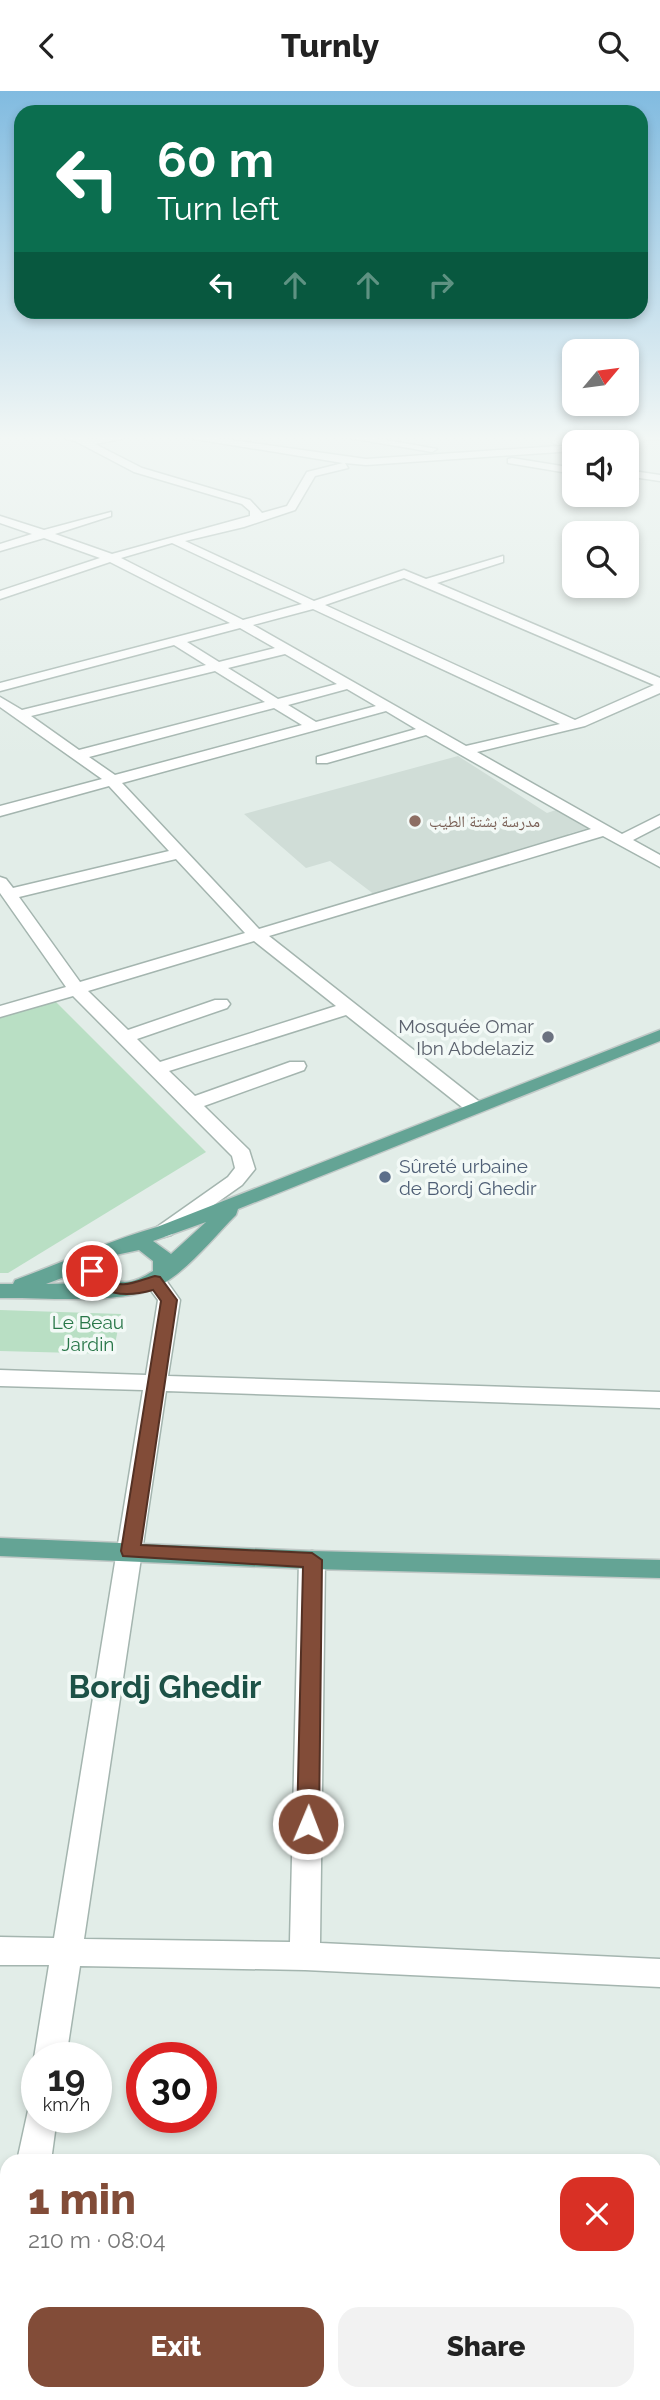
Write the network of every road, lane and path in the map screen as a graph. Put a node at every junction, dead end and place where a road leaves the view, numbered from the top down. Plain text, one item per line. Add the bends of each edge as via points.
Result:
1 (68, 543) edge
2 (159, 543) edge
3 (180, 543) edge
4 (110, 557) junction
5 (499, 559) dead end
6 (426, 583) junction
7 (0, 595) edge
8 (313, 605) junction
9 (244, 625) junction
10 (179, 643) junction
11 (288, 649) junction
12 (217, 666) junction
13 (351, 684) junction
14 (660, 685) edge
15 (0, 687) edge
16 (0, 701) edge
17 (277, 704) junction
18 (390, 706) junction
19 (20, 715) junction
20 (572, 724) junction
21 (313, 726) junction
22 (430, 729) junction
23 (466, 750) junction
24 (78, 755) junction
25 (322, 760) dead end
26 (111, 779) junction
27 (0, 811) edge
28 (660, 820) edge
29 (605, 830) junction
30 (622, 840) junction
31 (180, 853) junction
32 (660, 862) edge
33 (4, 888) edge
34 (254, 933) junction
35 (76, 991) junction
36 (221, 1005) dead end
37 (349, 1008) junction
38 (0, 1011) edge
39 (660, 1035) edge
40 (124, 1038) junction
41 (297, 1066) dead end
42 (156, 1069) junction
43 (191, 1104) junction
44 (474, 1107) junction
45 (251, 1195) junction
46 (164, 1231) junction
47 (106, 1252) junction
48 (159, 1277) junction
49 (121, 1290) junction
50 (0, 1291) edge
51 (0, 1378) edge
52 (156, 1384) junction
53 (660, 1400) edge
54 (0, 1547) edge
55 (130, 1551) junction
56 (312, 1560) junction
57 (660, 1569) edge
58 (0, 1951) edge
59 (66, 1954) junction
60 (305, 1956) junction
61 (660, 1973) edge
62 (52, 2042) edge
63 (38, 2133) edge
64 (35, 2154) edge

1 - 4 street
2 - 4 street
3 - 8 street
4 - 7 street
4 - 9 street
5 - 6 street
6 - 8 street via 404,573
6 - 14 street
8 - 9 street
8 - 20 street
9 - 10 street
9 - 11 street
10 - 12 street
10 - 15 street
11 - 12 street
11 - 13 street
12 - 17 street
12 - 19 street
13 - 17 street
13 - 18 street
14 - 20 street
16 - 19 street
17 - 21 street
17 - 24 street
18 - 21 street
18 - 22 street
19 - 24 street
20 - 23 street
21 - 26 street
22 - 23 street
22 - 25 street
23 - 29 street
24 - 26 street
26 - 27 street
26 - 31 street
28 - 30 street
29 - 30 street
29 - 34 street
30 - 32 street
31 - 33 street
31 - 34 street
33 - 35 street
34 - 35 street
34 - 37 street
35 - 38 street
35 - 40 street
36 - 40 street
37 - 42 street
37 - 44 street
39 - 44 main road
40 - 42 street
41 - 43 street
42 - 43 street
43 - 46 street via 242,1154 245,1169
44 - 45 main road
45 - 46 main road
45 - 48 main road via 216,1221
46 - 47 main road
47 - 48 main road via 139,1244 151,1247 164,1259
47 - 49 main road via 92,1271 110,1288
47 - 50 main road via 38,1281
48 - 49 main road via 146,1286
48 - 52 street via 169,1300
49 - 50 main road
51 - 52 street
52 - 53 street
52 - 55 street
54 - 55 main road
55 - 56 main road
55 - 59 street
56 - 57 main road
56 - 60 street
58 - 59 street
59 - 60 street
59 - 62 street
60 - 61 street
63 - 64 street

